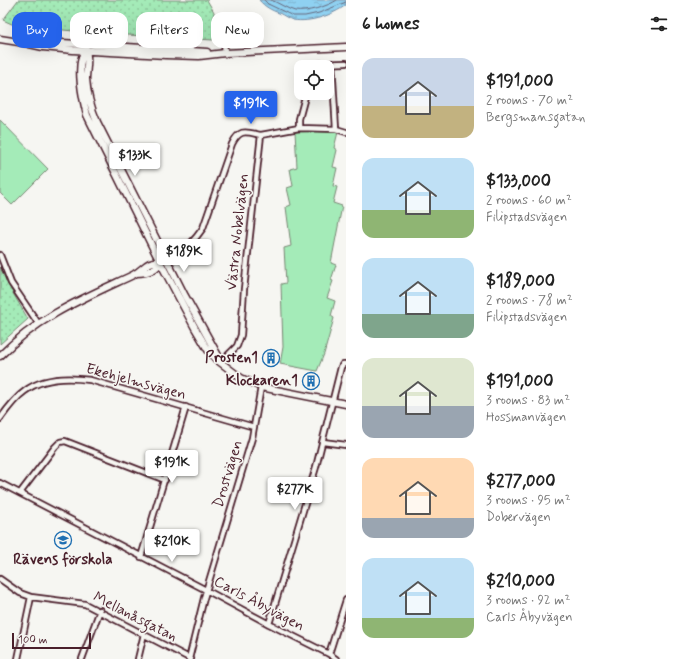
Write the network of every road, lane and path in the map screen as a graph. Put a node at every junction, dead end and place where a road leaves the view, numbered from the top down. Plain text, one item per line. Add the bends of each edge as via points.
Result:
1 (0, 39) edge
2 (12, 40) edge
3 (128, 47) edge
4 (346, 47) edge
5 (51, 48) edge
6 (85, 48) edge
7 (225, 48) edge
8 (85, 52) junction
9 (225, 53) junction
10 (334, 63) edge
11 (346, 63) edge
12 (334, 96) edge
13 (304, 100) edge
14 (299, 128) junction
15 (336, 129) junction
16 (346, 132) edge
17 (261, 135) junction
18 (0, 255) edge
19 (167, 258) junction
20 (160, 262) junction
21 (38, 323) junction
22 (0, 356) edge
23 (221, 362) junction
24 (346, 364) edge
25 (260, 387) junction
26 (333, 402) junction
27 (346, 404) edge
28 (186, 407) junction
29 (0, 419) edge
30 (254, 427) junction
31 (322, 442) junction
32 (346, 445) edge
33 (165, 480) junction
34 (0, 482) edge
35 (20, 493) junction
36 (141, 557) junction
37 (0, 579) edge
38 (206, 590) junction
39 (31, 597) junction
40 (346, 600) edge
41 (100, 610) junction
42 (269, 624) junction
43 (144, 634) junction
44 (329, 654) junction
45 (18, 659) edge
46 (82, 659) edge
47 (138, 659) edge
48 (190, 659) edge
49 (336, 659) edge

1 - 2 street
3 - 9 street
4 - 9 street
5 - 8 street
6 - 8 street
7 - 9 street
8 - 9 street via 199,56
8 - 19 street via 87,90 93,111
8 - 20 street via 82,55 81,81 87,115
10 - 11 street
12 - 15 street
13 - 14 street
14 - 15 street
14 - 17 street
15 - 16 street
17 - 19 street via 240,132 236,136 203,228 184,251 173,259
17 - 23 street, Västra Nobelvägen via 241,335 237,346
18 - 21 street via 11,283
19 - 20 street
19 - 23 street
20 - 21 street via 150,262 136,273
20 - 23 street via 205,344
21 - 22 street
23 - 25 street via 241,378
24 - 26 street via 341,367
25 - 26 street
25 - 30 street, Drostvägen
26 - 27 street
26 - 31 street
28 - 29 street, Ekehjelmsvägen via 90,380 68,378 55,379 25,391
28 - 30 street, Ekehjelmsvägen
28 - 33 street
30 - 38 street, Drostvägen
31 - 32 street
31 - 42 street
33 - 35 street via 65,441 55,447
33 - 36 street
34 - 35 street, Carls Åbyvägen
35 - 36 street, Carls Åbyvägen
36 - 38 street, Carls Åbyvägen
37 - 39 street, Mellanåsgatan via 20,593
38 - 42 street, Carls Åbyvägen
38 - 48 street, Drostvägen
39 - 41 street, Mellanåsgatan via 85,604
39 - 45 street
40 - 44 street
41 - 43 street, Mellanåsgatan
41 - 46 street
42 - 44 street, Carls Åbyvägen
43 - 47 street
43 - 48 street, Mellanåsgatan
44 - 49 street, Carls Åbyvägen

